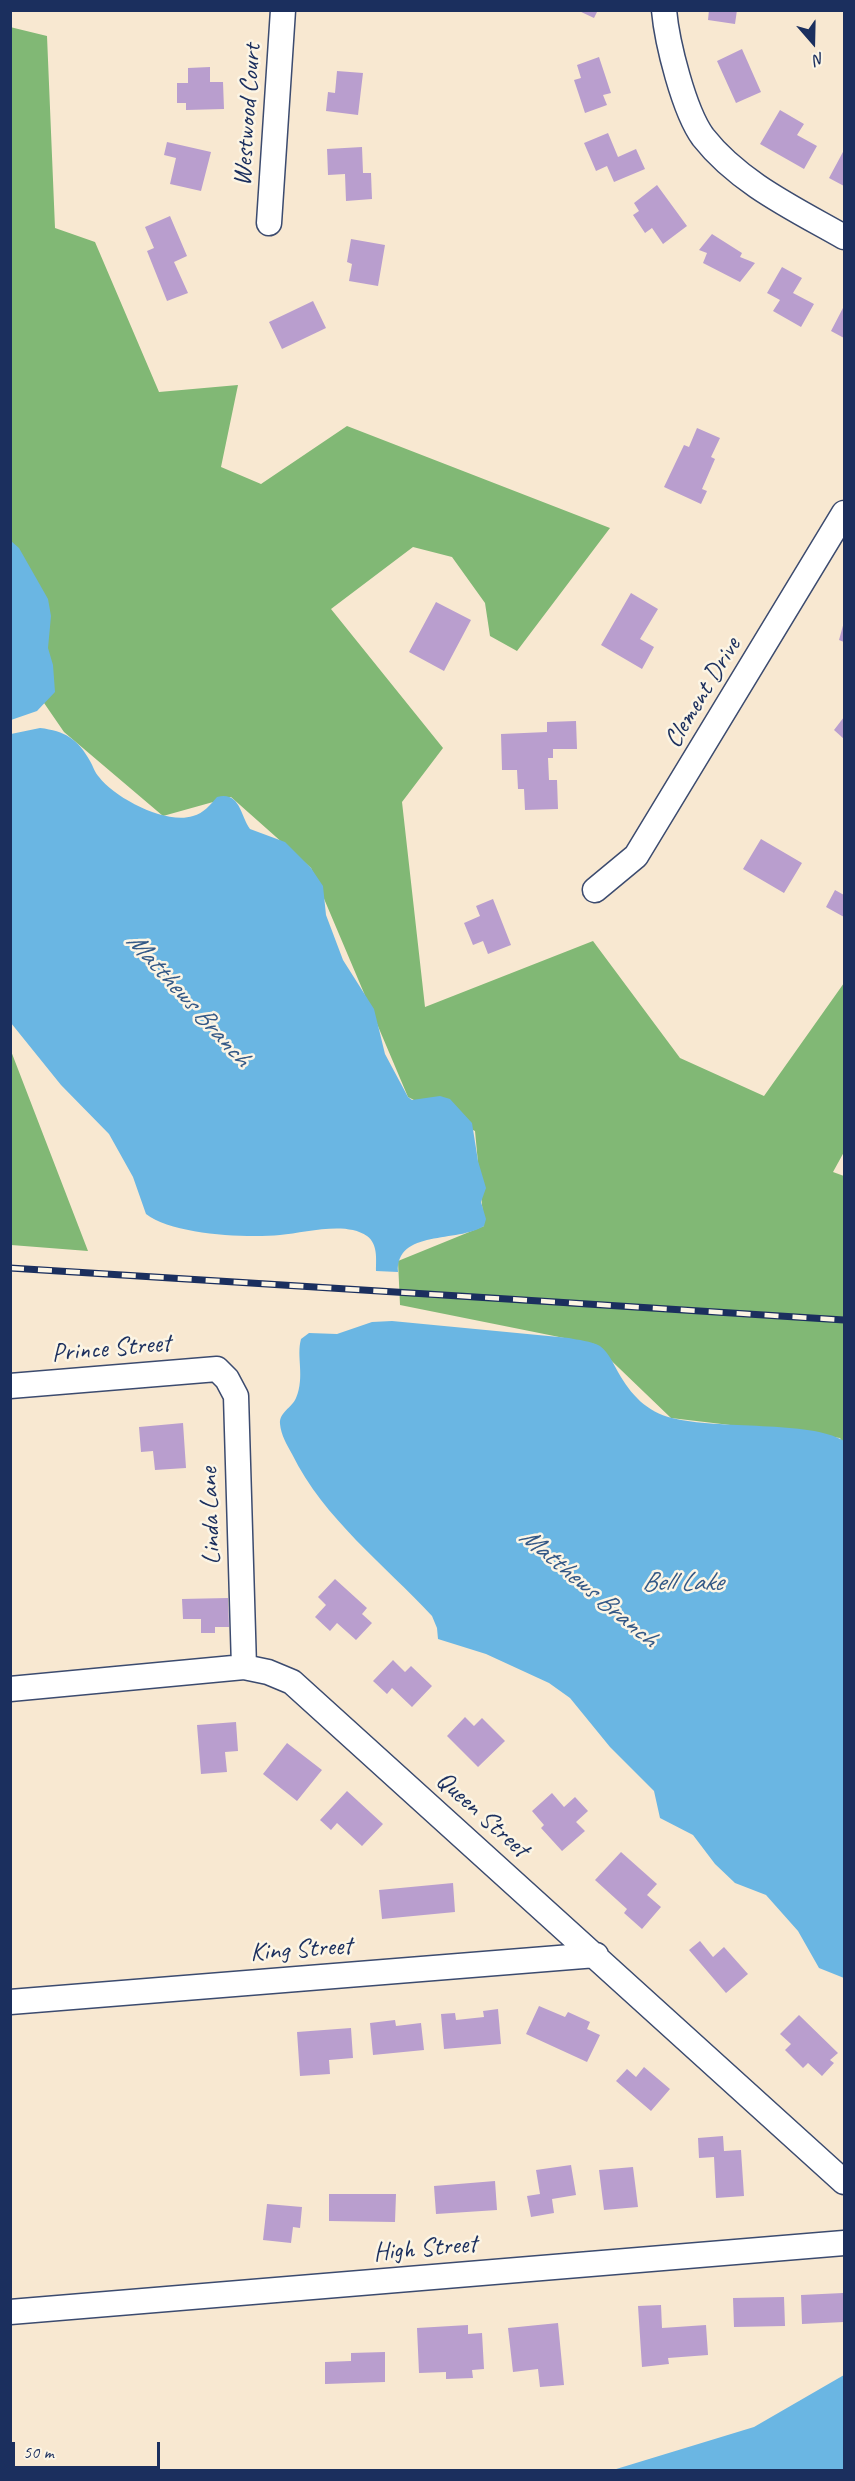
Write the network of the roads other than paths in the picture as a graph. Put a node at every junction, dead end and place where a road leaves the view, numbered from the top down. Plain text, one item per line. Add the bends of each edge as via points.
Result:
1 (283, 10) edge
2 (664, 10) edge
3 (269, 224) dead end
4 (844, 237) edge
5 (844, 513) edge
6 (595, 890) dead end
7 (217, 1369) joint
8 (10, 1386) edge
9 (244, 1667) junction
10 (10, 1689) edge
11 (596, 1955) junction
12 (10, 2002) edge
13 (844, 2182) edge
14 (844, 2243) edge
15 (10, 2312) edge

1 - 3 street, Westwood Court
2 - 4 street via 684,94 702,136 733,168 771,196
5 - 6 street, Clement Drive via 636,856
7 - 8 street, Prince Street
7 - 9 street, Linda Lane via 236,1396
9 - 10 street, Queen Street
9 - 11 street, Queen Street via 292,1682
11 - 12 street, King Street
11 - 13 street, Queen Street
14 - 15 street, High Street

